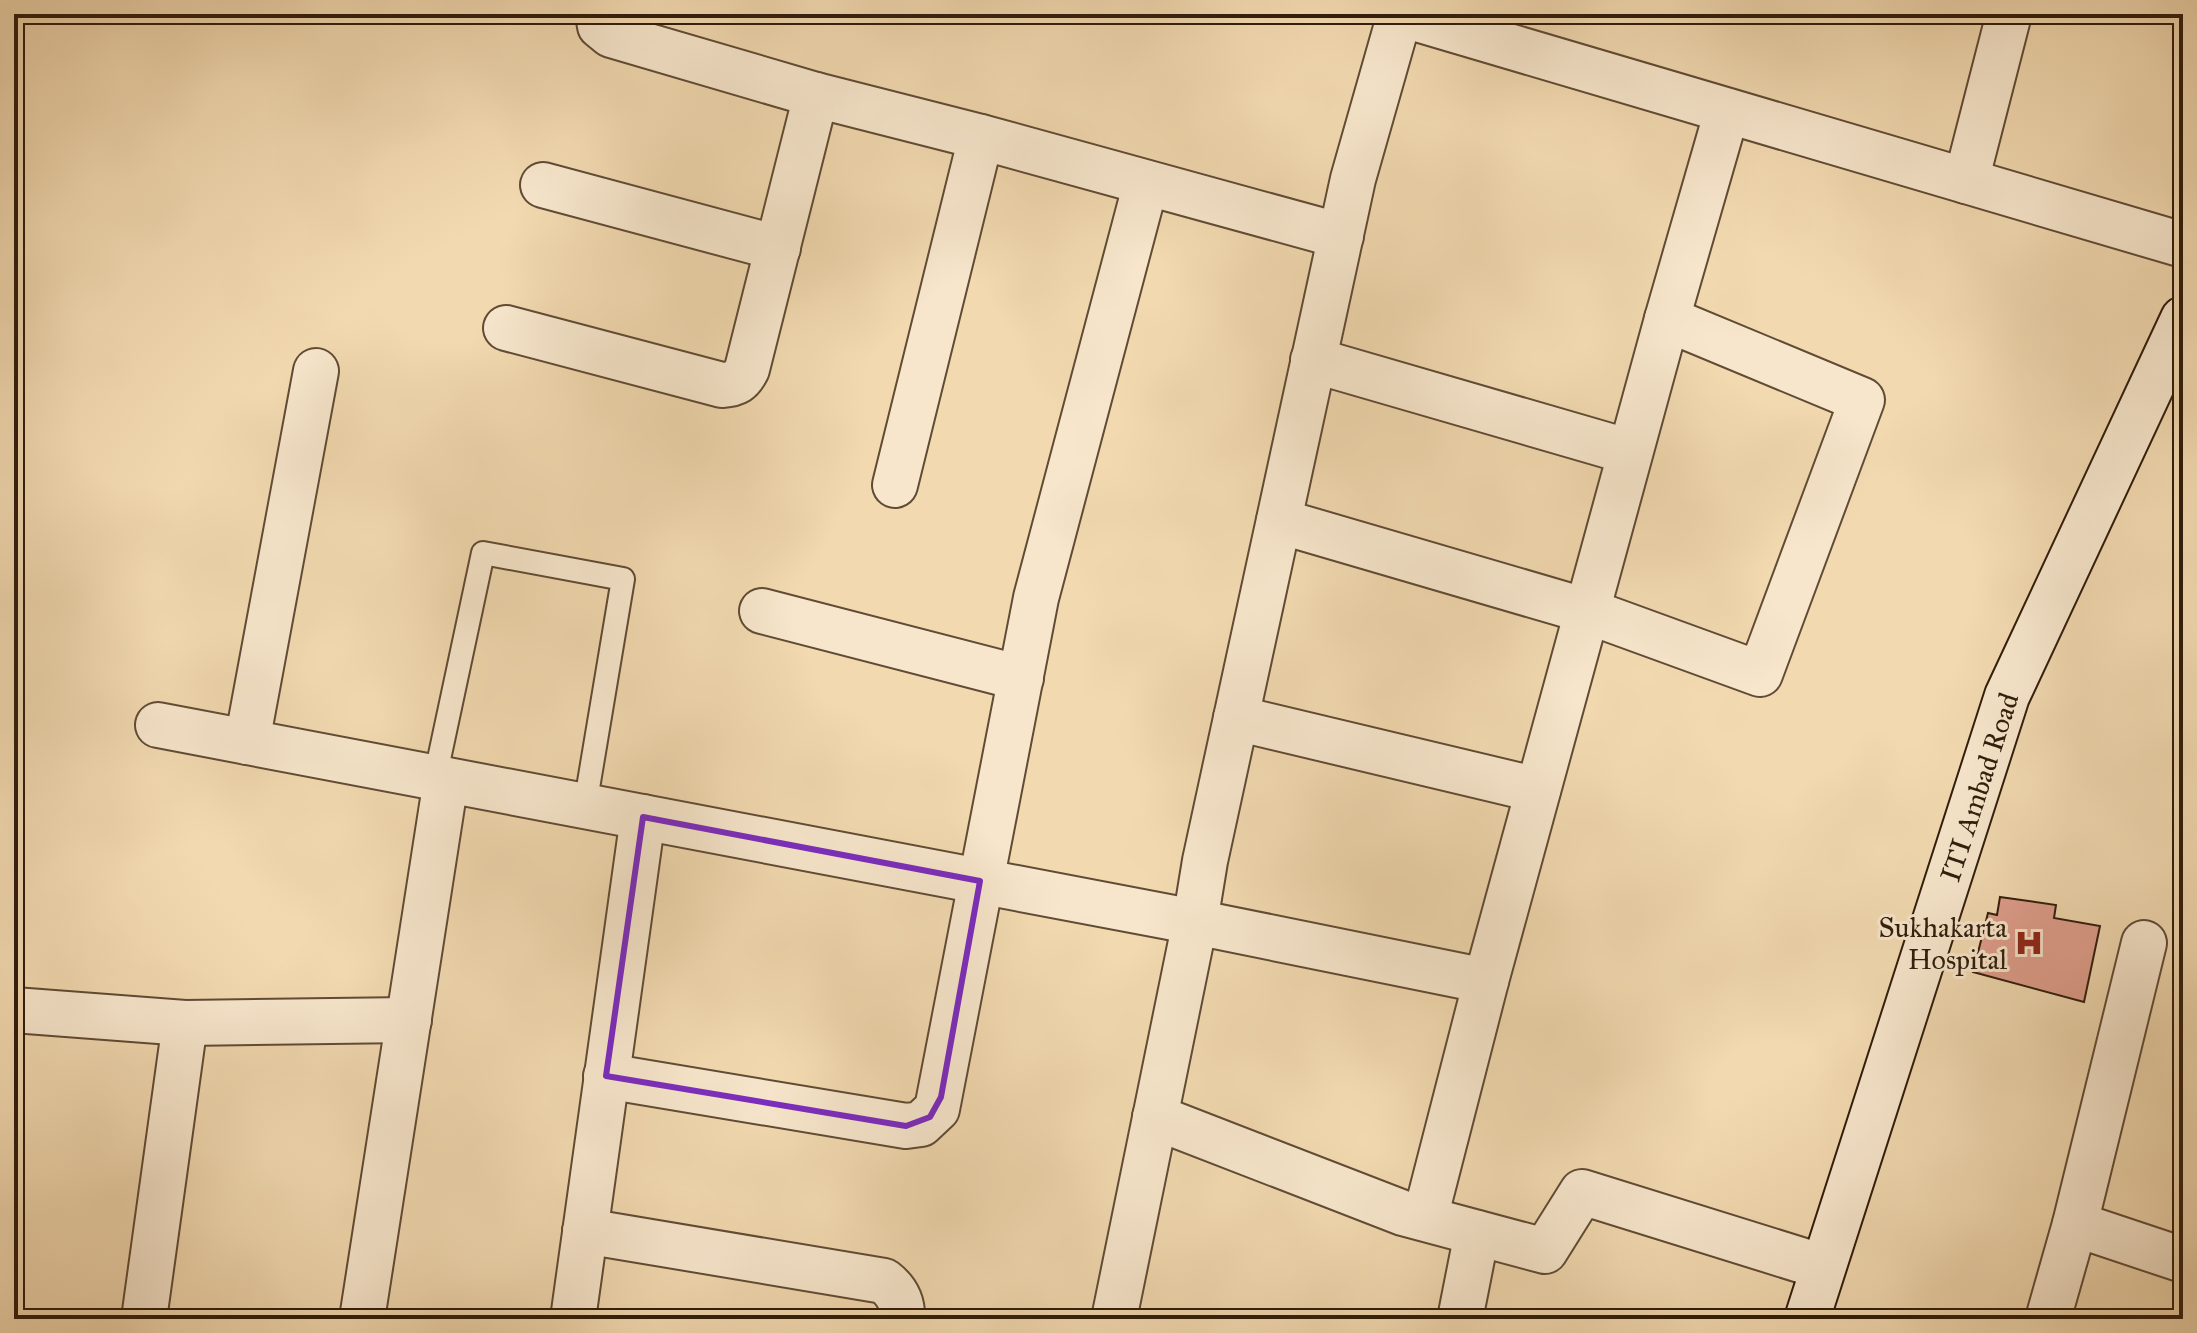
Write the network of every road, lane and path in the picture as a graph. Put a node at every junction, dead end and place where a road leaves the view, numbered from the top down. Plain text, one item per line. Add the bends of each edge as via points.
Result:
1 (598, 14) edge
2 (1400, 14) edge
3 (2009, 14) edge
4 (816, 95) junction
5 (1727, 111) junction
6 (981, 137) junction
7 (1966, 181) junction
8 (1146, 183) junction
9 (543, 185) dead end
10 (1341, 236) junction
11 (2183, 245) edge
12 (778, 248) junction
13 (1667, 319) junction
14 (2182, 322) edge
15 (506, 328) dead end
16 (1313, 360) junction
17 (316, 371) dead end
18 (1630, 452) junction
19 (895, 485) dead end
20 (1279, 521) junction
21 (762, 611) dead end
22 (1587, 611) junction
23 (1021, 678) junction
24 (1236, 718) junction
25 (158, 725) dead end
26 (247, 742) junction
27 (440, 779) junction
28 (1538, 790) junction
29 (585, 806) junction
30 (643, 817) junction
31 (980, 881) junction
32 (1195, 922) junction
33 (2144, 943) dead end
34 (1486, 981) junction
35 (14, 1010) edge
36 (409, 1020) junction
37 (185, 1023) junction
38 (606, 1076) junction
39 (1155, 1117) junction
40 (1425, 1218) junction
41 (2075, 1224) junction
42 (585, 1231) junction
43 (1477, 1233) junction
44 (2183, 1260) edge
45 (1823, 1267) junction
46 (144, 1319) edge
47 (362, 1319) edge
48 (573, 1319) edge
49 (902, 1319) edge
50 (1114, 1319) edge
51 (1460, 1319) edge
52 (1807, 1319) edge
53 (2048, 1319) edge

1 - 4 street via 600,26 611,35
2 - 5 street
2 - 10 street
3 - 7 street
4 - 6 street
4 - 12 street
5 - 7 street
5 - 13 street
6 - 8 street
6 - 19 street
7 - 11 street
8 - 10 street
8 - 23 street via 1036,598
9 - 12 street
10 - 16 street
12 - 15 street via 747,369 735,385
13 - 18 street
13 - 22 street via 1862,400 1760,674
14 - 45 street, ITI Ambad Road via 2007,696
16 - 18 street
16 - 20 street
17 - 26 street
18 - 22 street
20 - 22 street
20 - 24 street
21 - 23 street
22 - 28 street
23 - 31 street
24 - 28 street
24 - 32 street
25 - 26 street
26 - 27 street
27 - 29 street
27 - 29 lane via 483,553 623,579
27 - 36 street
28 - 34 street
29 - 30 street
30 - 31 street
30 - 38 street
31 - 32 street
31 - 38 street via 941,1097 921,1124 906,1126
32 - 34 street
32 - 39 street
33 - 41 street
34 - 40 street
35 - 37 street
36 - 37 street
36 - 47 street
37 - 46 street
38 - 42 street
39 - 40 street
39 - 50 street
40 - 43 street
41 - 44 street
41 - 53 street
42 - 48 street
42 - 49 street via 884,1281 900,1298
43 - 45 street via 1545,1251 1582,1192
43 - 51 street
45 - 52 street, ITI Ambad Road

